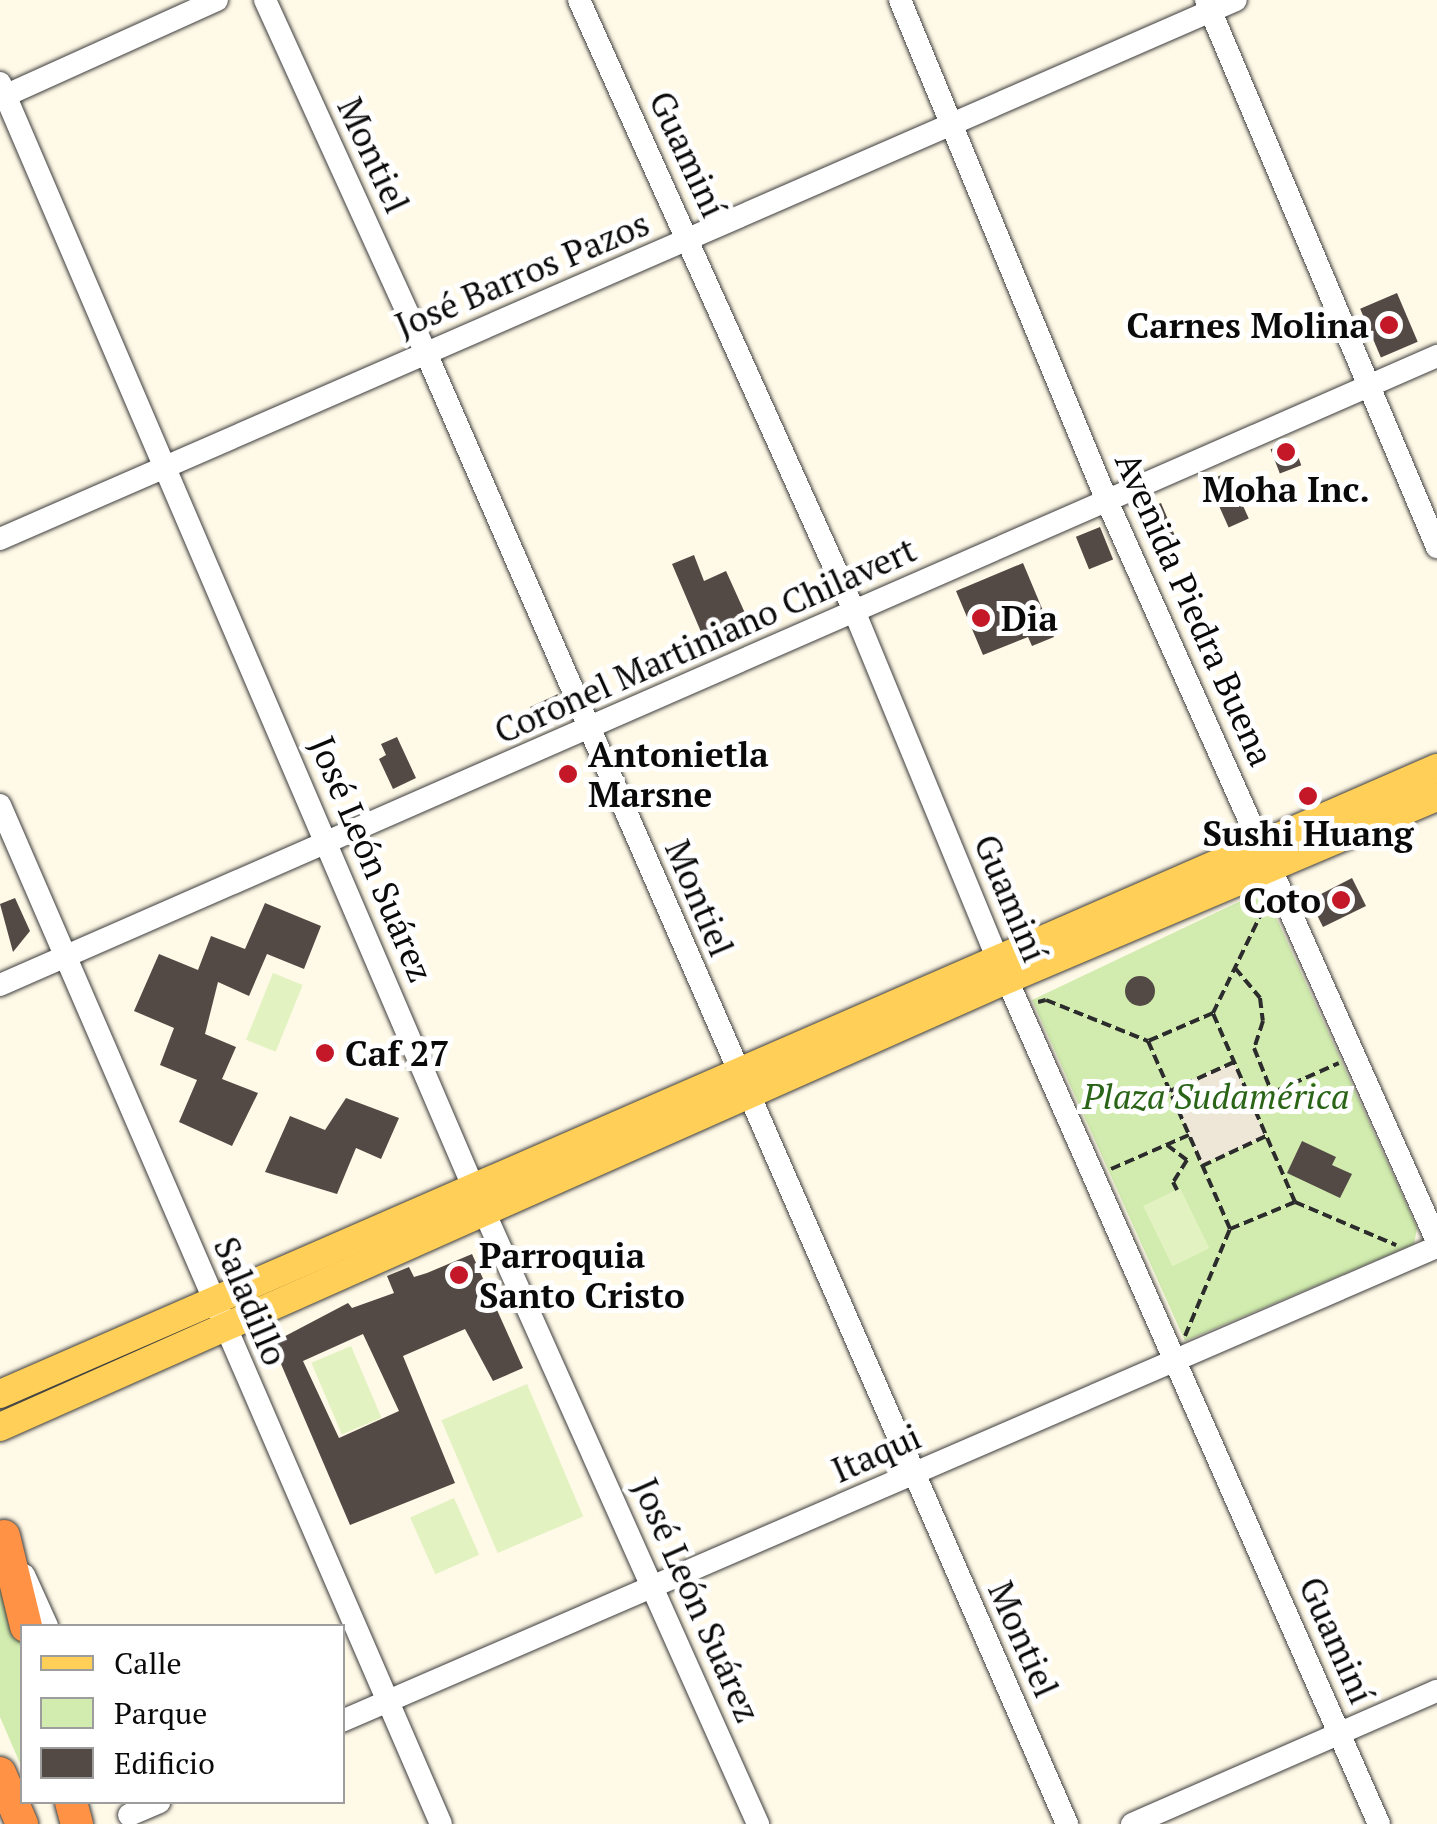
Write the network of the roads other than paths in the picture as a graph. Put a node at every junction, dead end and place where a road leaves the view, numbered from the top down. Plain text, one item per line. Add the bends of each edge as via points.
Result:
1 (217, 0) edge
2 (265, 0) edge
3 (579, 0) edge
4 (900, 0) edge
5 (1236, 0) edge
6 (1209, 5) edge
7 (2, 92) edge
8 (951, 124) junction
9 (689, 240) junction
10 (426, 353) junction
11 (1437, 356) edge
12 (1367, 384) junction
13 (166, 468) junction
14 (1107, 500) junction
15 (0, 540) edge
16 (1437, 547) edge
17 (855, 614) junction
18 (590, 728) junction
19 (1437, 768) edge
20 (1437, 797) edge
21 (0, 806) edge
22 (328, 843) junction
23 (1271, 867) junction
24 (68, 958) junction
25 (1002, 968) junction
26 (0, 985) edge
27 (741, 1086) junction
28 (479, 1201) junction
29 (1431, 1248) edge
30 (212, 1300) junction
31 (224, 1327) junction
32 (1176, 1358) junction
33 (0, 1394) edge
34 (0, 1427) edge
35 (914, 1474) junction
36 (2, 1531) edge
37 (654, 1589) junction
38 (25, 1624) edge
39 (46, 1624) edge
40 (1437, 1691) edge
41 (387, 1702) junction
42 (345, 1720) edge
43 (1340, 1734) junction
44 (0, 1773) edge
45 (153, 1804) edge
46 (128, 1813) edge
47 (22, 1824) edge
48 (441, 1824) edge
49 (758, 1824) edge
50 (1067, 1824) edge
51 (1132, 1824) edge
52 (1379, 1824) edge

1 - 7 street
2 - 10 street, Montiel
3 - 9 street, Guaminí
4 - 8 street, Avenida Piedra Buena
5 - 6 street, José Barros Pazos
6 - 8 street, José Barros Pazos
6 - 12 street
7 - 13 street, José León Suárez
8 - 9 street, José Barros Pazos
8 - 14 street, Avenida Piedra Buena
9 - 10 street, José Barros Pazos
9 - 17 street, Guaminí
10 - 13 street, José Barros Pazos
10 - 18 street, Montiel
11 - 12 street, Coronel Martiniano Chilavert
12 - 14 street, Coronel Martiniano Chilavert
12 - 16 street
13 - 15 street, José Barros Pazos
13 - 22 street, José León Suárez
14 - 17 street, Coronel Martiniano Chilavert
14 - 23 street, Avenida Piedra Buena
17 - 18 street, Coronel Martiniano Chilavert
17 - 25 street, Guaminí
18 - 22 street, Coronel Martiniano Chilavert
18 - 27 street, Montiel
19 - 23 main road
20 - 23 main road
21 - 24 street, Saladillo
22 - 24 street, Coronel Martiniano Chilavert
22 - 28 street, José León Suárez
23 - 25 main road
23 - 29 street, Avenida Piedra Buena
24 - 26 street, Coronel Martiniano Chilavert
24 - 30 street, Saladillo
25 - 27 main road
25 - 32 street, Guaminí
27 - 28 main road
27 - 35 street, Montiel
28 - 30 main road
28 - 31 main road
28 - 37 street, José León Suárez
29 - 32 street, Itaqui
30 - 31 street, Saladillo
30 - 33 main road
31 - 34 main road
31 - 41 street, Saladillo
32 - 35 street, Itaqui
32 - 43 street, Guaminí
35 - 37 street, Itaqui
35 - 50 street, Montiel
36 - 38 highway
36 - 39 street
37 - 41 street, Itaqui
37 - 49 street, José León Suárez
40 - 43 street
41 - 42 street, Itaqui
41 - 48 street, Saladillo
43 - 51 street
43 - 52 street, Guaminí
44 - 47 highway
45 - 46 street

